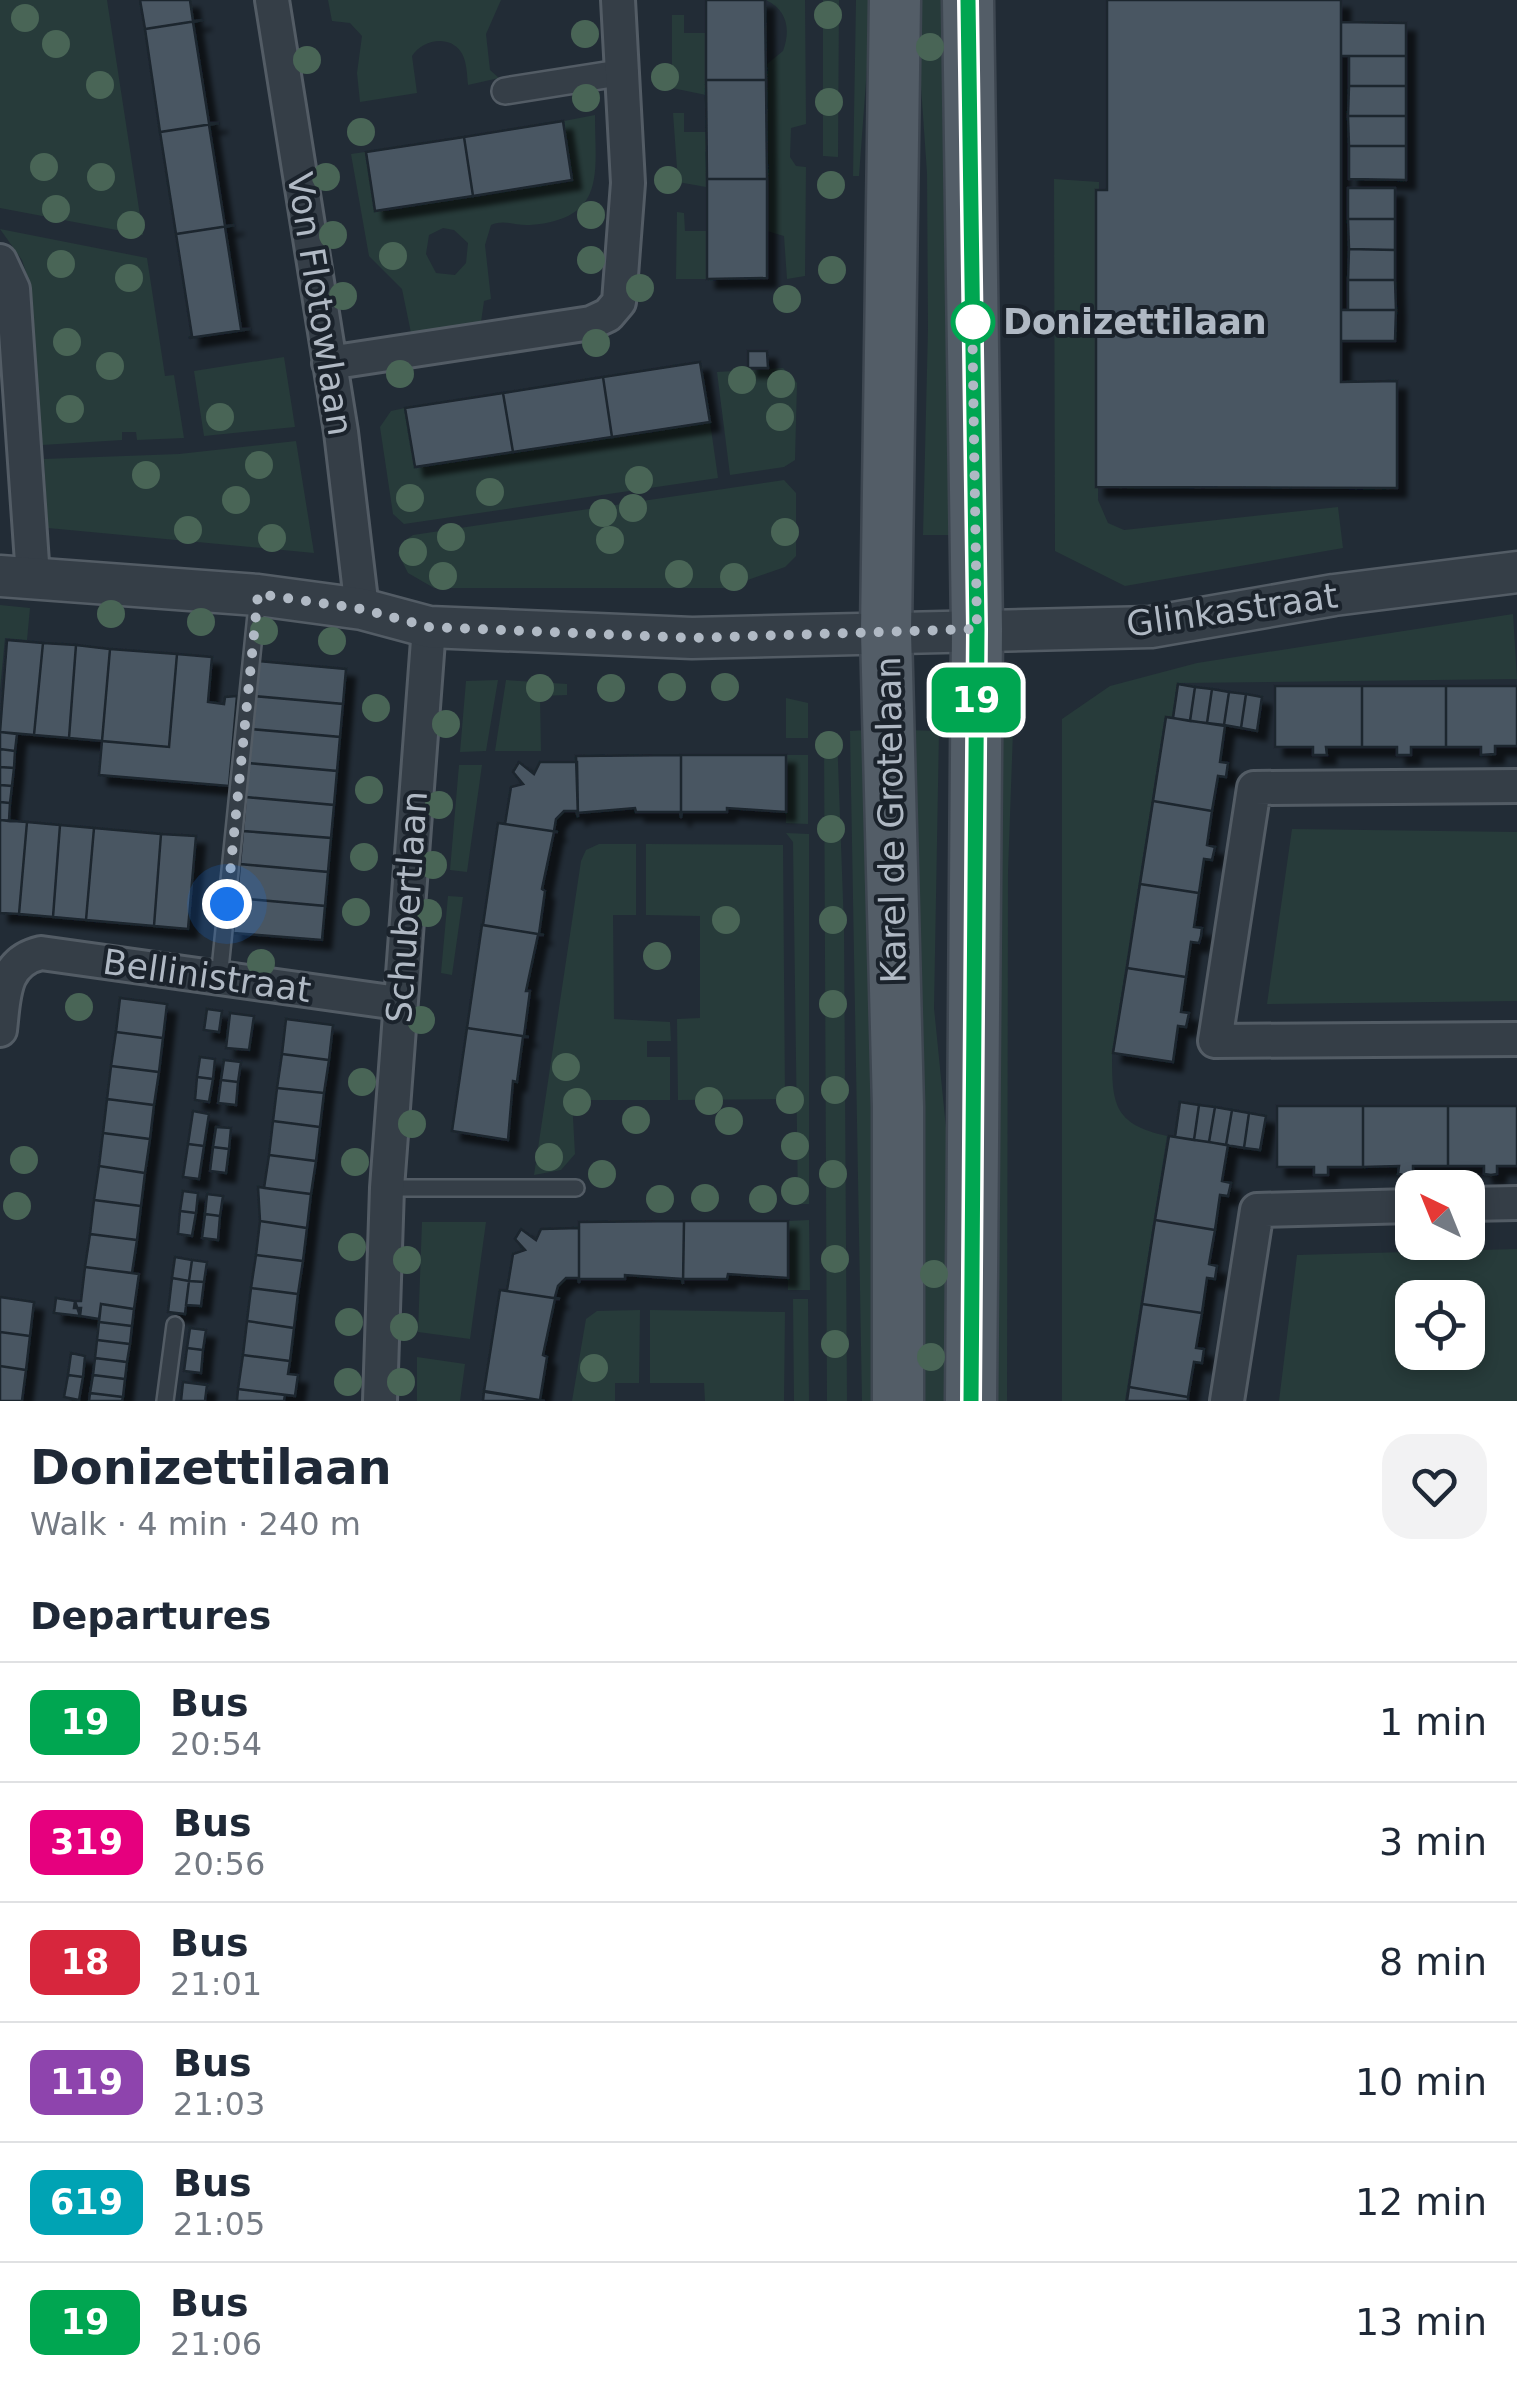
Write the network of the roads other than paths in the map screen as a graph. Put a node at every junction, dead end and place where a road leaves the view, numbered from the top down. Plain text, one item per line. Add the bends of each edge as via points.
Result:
1 (272, 0) edge
2 (618, 0) edge
3 (896, 0) edge
4 (968, 0) edge
5 (625, 72) junction
6 (506, 91) dead end
7 (0, 261) edge
8 (329, 363) junction
9 (1517, 572) edge
10 (17, 576) edge
11 (258, 594) junction
12 (362, 609) junction
13 (429, 627) junction
14 (977, 629) junction
15 (886, 632) junction
16 (1517, 786) edge
17 (219, 978) junction
18 (398, 1004) junction
19 (0, 1030) edge
20 (1517, 1039) edge
21 (387, 1188) junction
22 (576, 1188) dead end
23 (1517, 1203) edge
24 (1485, 1204) edge
25 (1395, 1206) edge
26 (175, 1325) dead end
27 (165, 1401) edge
28 (380, 1401) edge
29 (898, 1401) edge
30 (971, 1401) edge
31 (1227, 1401) edge

1 - 8 street, Von Flotowlaan
2 - 5 street
3 - 15 main road, Karel de Grotelaan
4 - 14 main road
5 - 6 street
5 - 8 street via 622,292 608,316
7 - 10 street via 13,289
8 - 12 street, Von Flotowlaan
9 - 14 street, Glinkastraat via 1151,627
10 - 11 street
11 - 12 street
11 - 17 lane
12 - 13 street
13 - 15 street via 692,638
13 - 18 street, Schubertlaan
14 - 15 street, Glinkastraat
14 - 30 main road
15 - 29 main road, Karel de Grotelaan
16 - 20 street via 1254,788 1216,1040
17 - 18 street, Bellinistraat
17 - 19 street, Bellinistraat via 42,953 18,964 6,982
18 - 21 street, Schubertlaan
21 - 22 lane
21 - 28 street, Schubertlaan
23 - 24 street
25 - 31 street via 1257,1210
26 - 27 lane

